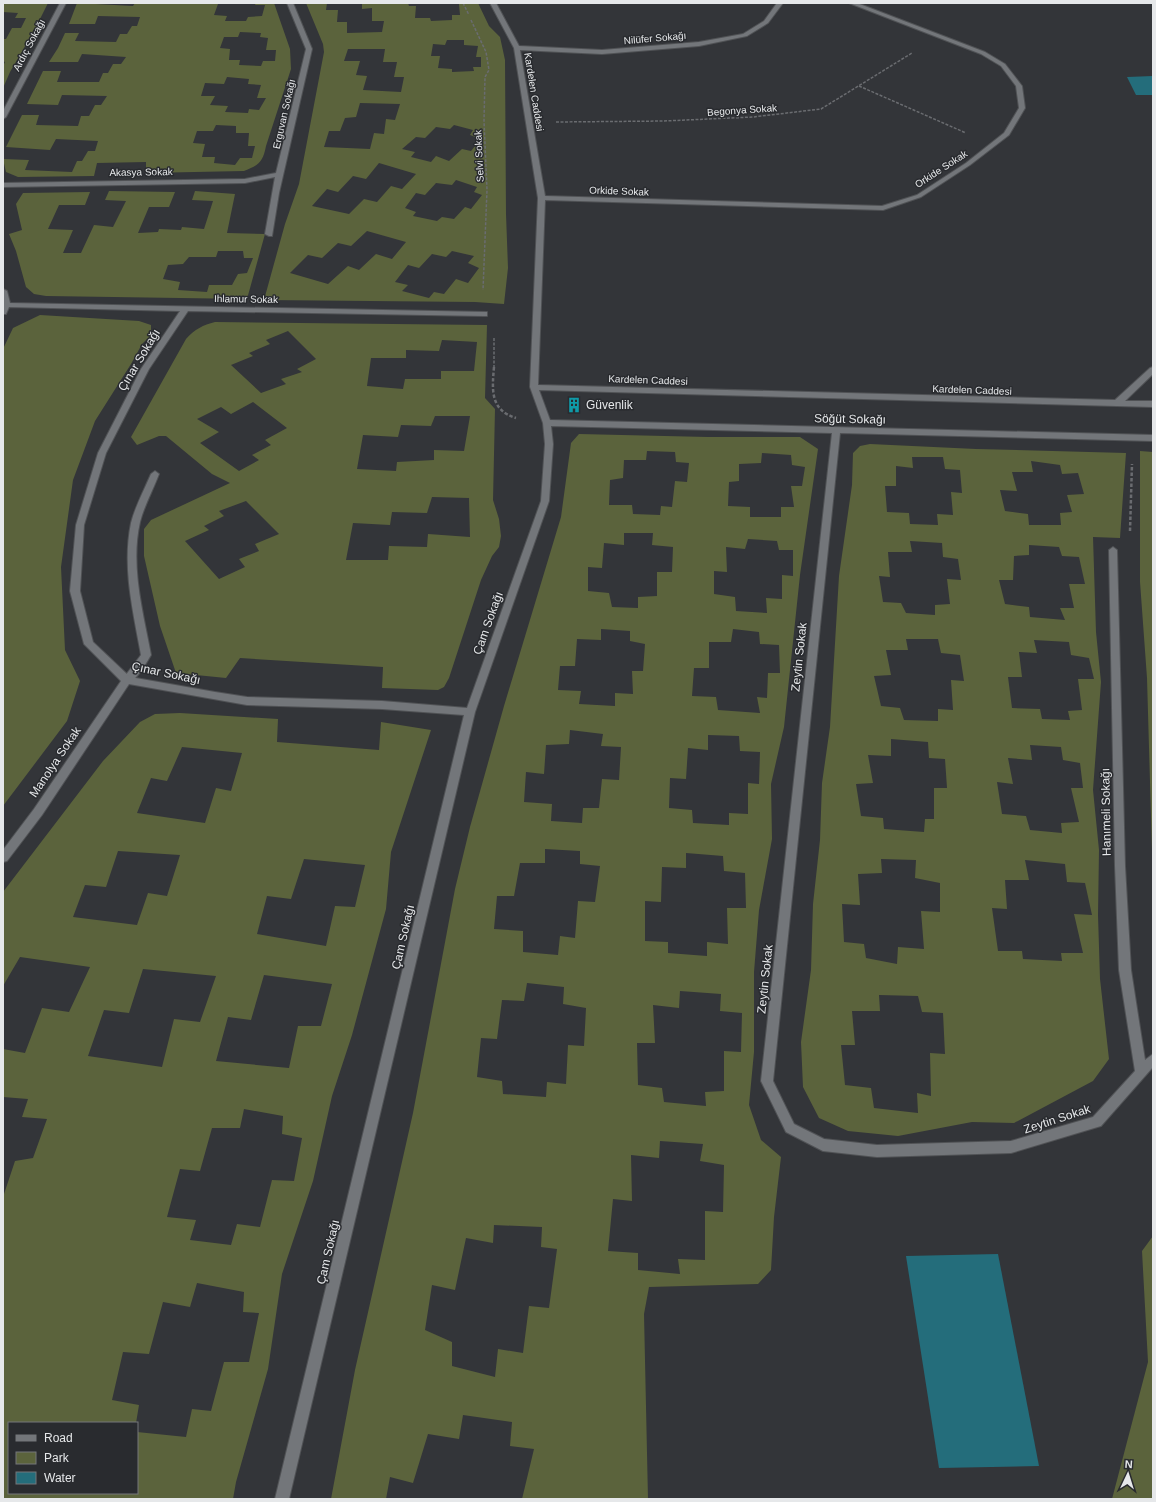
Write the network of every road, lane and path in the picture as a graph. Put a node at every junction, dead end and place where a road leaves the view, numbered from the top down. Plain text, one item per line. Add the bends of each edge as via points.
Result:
1 (62, 3) edge
2 (290, 3) edge
3 (463, 3) edge
4 (493, 3) edge
5 (780, 3) edge
6 (852, 3) edge
7 (932, 34) junction
8 (517, 48) junction
9 (859, 86) junction
10 (3, 101) edge
11 (11, 101) junction
12 (3, 117) edge
13 (529, 122) junction
14 (993, 144) junction
15 (280, 174) junction
16 (3, 185) edge
17 (542, 198) junction
18 (269, 234) dead end
19 (3, 291) edge
20 (5, 308) edge
21 (186, 308) junction
22 (484, 314) junction
23 (1153, 370) edge
24 (534, 387) junction
25 (1116, 404) junction
26 (1153, 404) edge
27 (547, 423) junction
28 (836, 430) junction
29 (1128, 438) junction
30 (1153, 438) edge
31 (155, 474) dead end
32 (1113, 550) joint
33 (127, 680) junction
34 (470, 712) junction
35 (3, 858) edge
36 (1153, 1059) edge
37 (1141, 1072) junction
38 (282, 1499) edge

1 - 11 street, Ardıç Sokağı
2 - 15 street, Erguvan Sokağı via 309,49
3 - 22 path, Selvi Sokak via 486,52 489,70 485,77 484,121 487,190
4 - 8 street, Kardelen Caddesi
5 - 8 street, Nilüfer Sokağı via 766,22 745,35 699,44 602,52
6 - 7 street, Orkide Sokak
7 - 9 path, Begonya Sokak via 920,48
7 - 14 street, Orkide Sokak via 983,53 1003,65 1019,86 1022,108 1007,134
8 - 13 street, Kardelen Caddesi
9 - 13 path, Begonya Sokak via 821,109 753,117 664,121
9 - 14 path
10 - 11 street
11 - 12 street, Ardıç Sokağı
13 - 17 street, Kardelen Caddesi
14 - 17 street, Orkide Sokak via 919,196 884,208
15 - 16 street, Akasya Sokak via 245,181
15 - 18 street, Erguvan Sokağı
17 - 24 street, Kardelen Caddesi
19 - 20 street
20 - 21 street, Ihlamur Sokak
21 - 22 street, Ihlamur Sokak
21 - 33 street, Çınar Sokağı via 145,369 102,453 80,525 75,591 89,644
22 - 27 path via 494,324 491,385 499,408 508,416
23 - 25 street
24 - 25 street, Kardelen Caddesi
24 - 27 street, Çam Sokağı
25 - 26 street, Kardelen Caddesi
27 - 28 street, Söğüt Sokağı
27 - 34 street, Çam Sokağı via 549,444 545,501
28 - 29 street, Söğüt Sokağı
28 - 37 street, Zeytin Sokak via 767,1081 790,1128 823,1145 877,1151 1011,1147 1097,1122
29 - 30 street, Söğüt Sokağı
29 - 32 path via 1133,453 1129,540
31 - 33 street, Manolya Sokak via 136,522 133,544 132,579 146,655
32 - 37 street, Hanımeli Sokağı via 1120,866 1125,970
33 - 34 street, Çınar Sokağı via 247,701 382,705
33 - 35 street, Manolya Sokak via 38,812
34 - 38 street, Çam Sokağı
36 - 37 street, Zeytin Sokak

